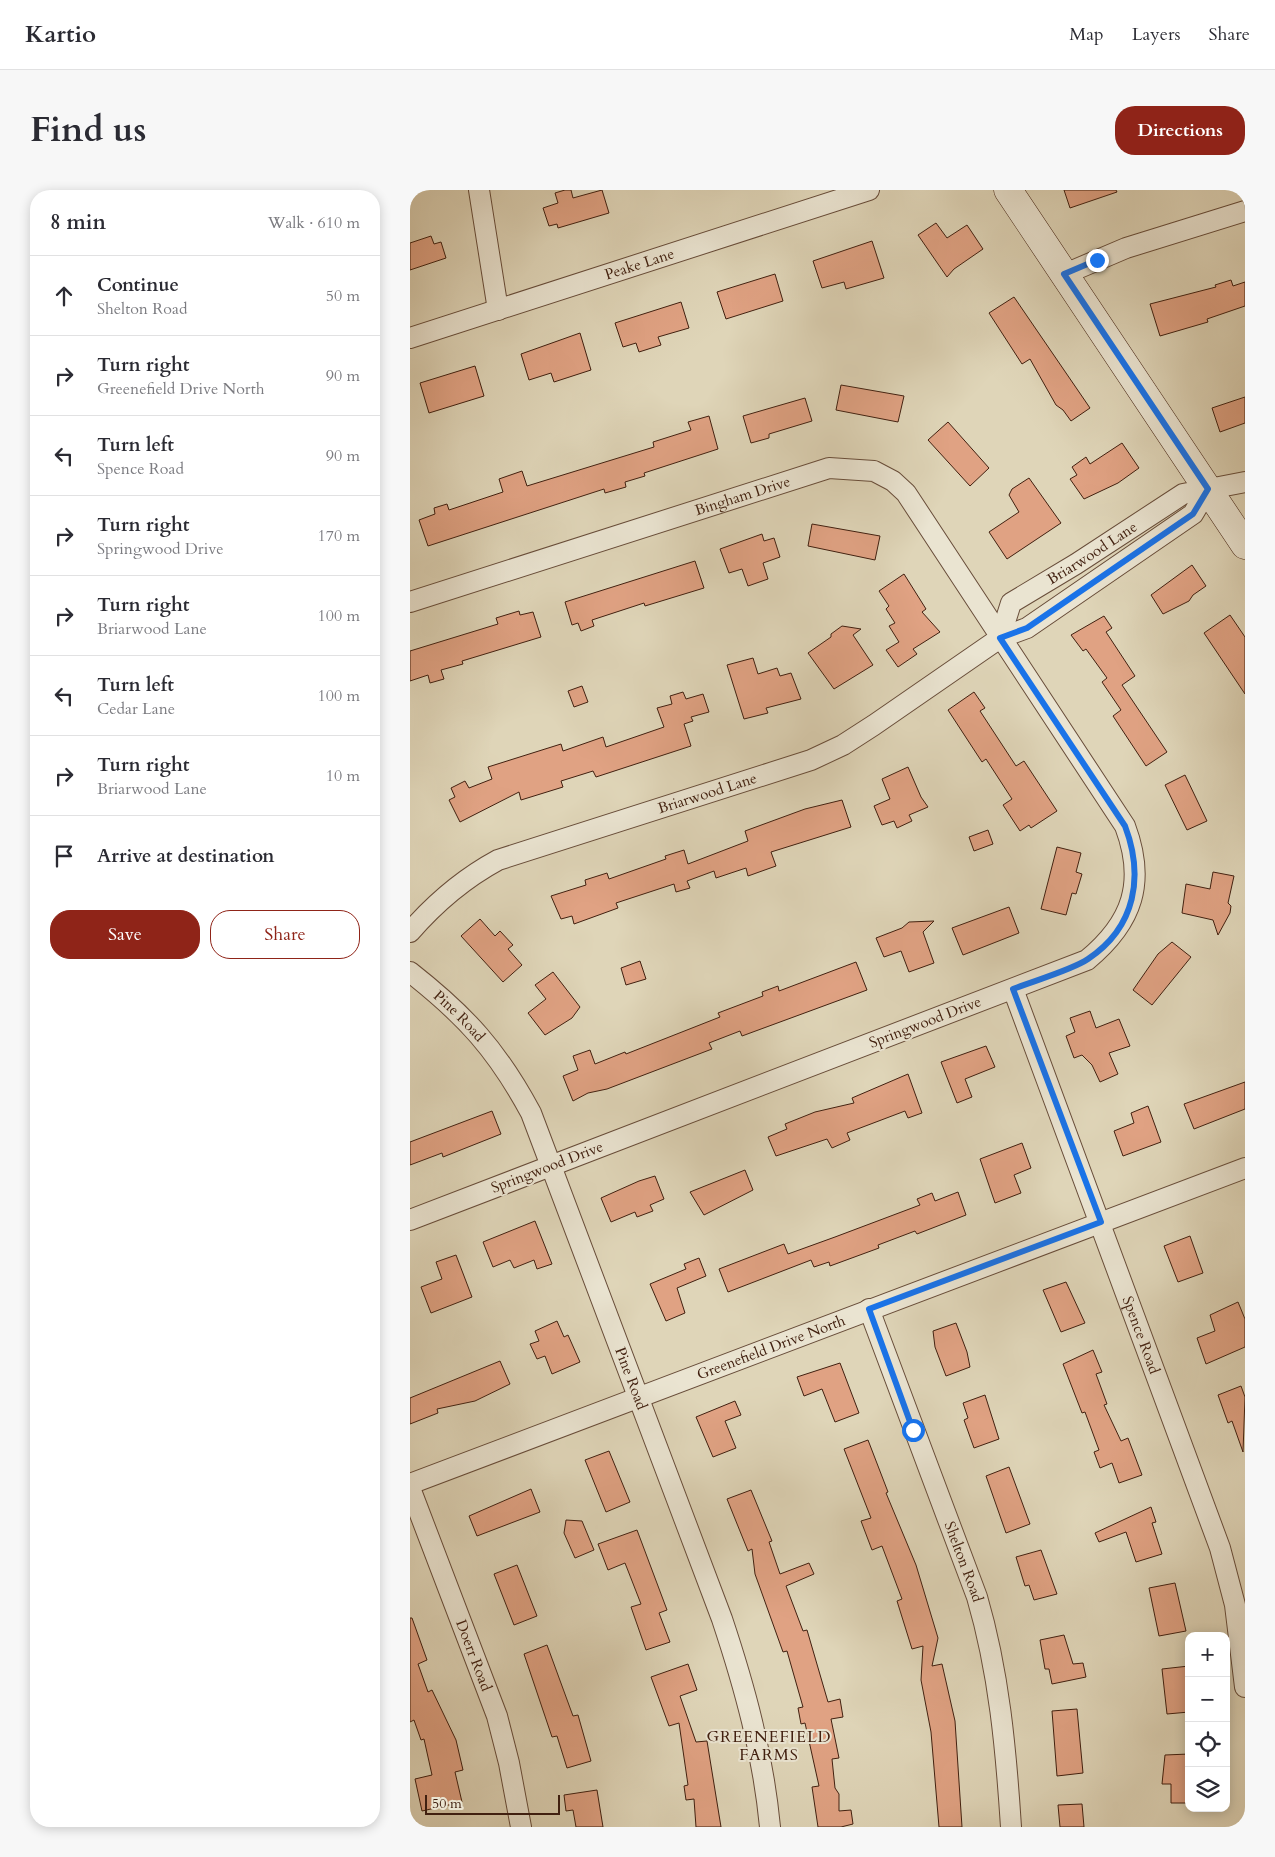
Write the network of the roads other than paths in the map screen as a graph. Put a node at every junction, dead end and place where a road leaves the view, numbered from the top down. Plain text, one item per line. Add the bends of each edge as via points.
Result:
1 (479, 190) edge
2 (869, 190) edge
3 (1008, 190) edge
4 (1245, 211) edge
5 (1064, 274) junction
6 (498, 310) junction
7 (410, 338) edge
8 (1245, 482) edge
9 (1208, 489) junction
10 (1245, 545) edge
11 (410, 602) edge
12 (1000, 638) junction
13 (410, 932) edge
14 (410, 972) edge
15 (1013, 989) junction
16 (551, 1166) junction
17 (1245, 1168) edge
18 (410, 1220) edge
19 (1101, 1222) junction
20 (869, 1309) junction
21 (638, 1396) junction
22 (410, 1484) edge
23 (410, 1488) edge
24 (1245, 1687) edge
25 (521, 1827) edge
26 (770, 1827) edge
27 (1012, 1827) edge

1 - 6 street
2 - 6 street, Peake Lane
3 - 5 main road
4 - 5 street via 1126,248
5 - 9 main road
6 - 7 street, Peake Lane
8 - 9 street, Briarwood Lane
9 - 10 main road
9 - 12 street, Briarwood Lane via 1193,514 1027,628
9 - 12 street, Briarwood Lane via 1183,494 1011,603
11 - 12 street, Bingham Drive via 829,468 853,468 874,471 893,481 906,493
12 - 13 street, Briarwood Lane via 843,745 810,760 498,860 452,888
12 - 15 street, Springwood Drive via 1125,826 1136,866 1135,888 1129,908 1107,944 1087,960
14 - 16 street, Pine Road via 450,1003 491,1048 513,1079
15 - 16 street, Springwood Drive
15 - 19 street, Spence Road
16 - 18 street, Springwood Drive
16 - 21 street, Pine Road
17 - 19 street, Greenefield Drive North
19 - 20 street, Greenefield Drive North
19 - 24 street, Spence Road via 1220,1548 1235,1605
20 - 21 street, Greenefield Drive North
20 - 27 street, Shelton Road via 977,1597 987,1632 1006,1742
21 - 22 street, Greenefield Drive North
21 - 26 street, Pine Road via 722,1618 745,1690 761,1757
23 - 25 street, Doerr Road via 497,1716 510,1763

